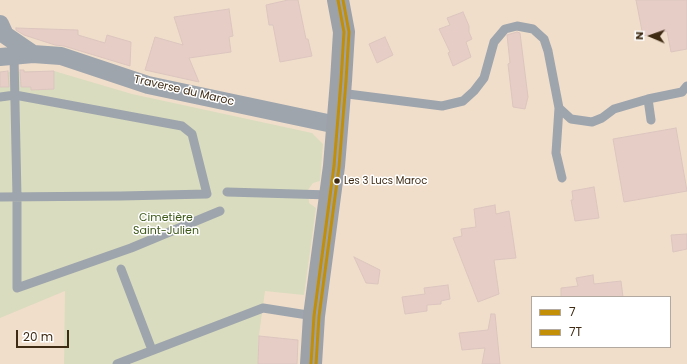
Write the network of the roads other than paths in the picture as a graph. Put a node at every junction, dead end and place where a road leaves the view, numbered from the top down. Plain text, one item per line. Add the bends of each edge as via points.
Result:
1 (338, 0) edge
2 (0, 24) edge
3 (33, 54) junction
4 (7, 57) edge
5 (687, 86) edge
6 (340, 93) junction
7 (15, 95) junction
8 (0, 97) edge
9 (648, 98) junction
10 (559, 108) junction
11 (651, 120) dead end
12 (337, 125) junction
13 (562, 178) dead end
14 (227, 192) dead end
15 (330, 195) junction
16 (0, 197) edge
17 (17, 197) junction
18 (220, 211) dead end
19 (121, 269) dead end
20 (314, 316) junction
21 (152, 350) junction
22 (117, 364) edge
23 (311, 364) edge

1 - 6 main road via 344,32
2 - 3 street via 5,35
3 - 4 street, Traverse du Maroc
3 - 12 street, Traverse du Maroc via 61,56 148,85
4 - 7 lane
5 - 9 lane via 682,92
6 - 10 lane via 442,106 463,101 484,78 494,42 505,29 517,26 533,29 544,39
6 - 12 main road
7 - 8 lane
7 - 17 lane
7 - 17 lane via 182,126 192,134 207,194
9 - 10 lane via 614,110 592,122 572,119
9 - 11 lane
10 - 13 lane via 556,153
12 - 15 main road
14 - 15 lane
15 - 20 main road
16 - 17 lane
17 - 18 lane via 17,288 131,248
19 - 21 lane
20 - 21 lane via 263,308
20 - 23 main road
21 - 22 lane

